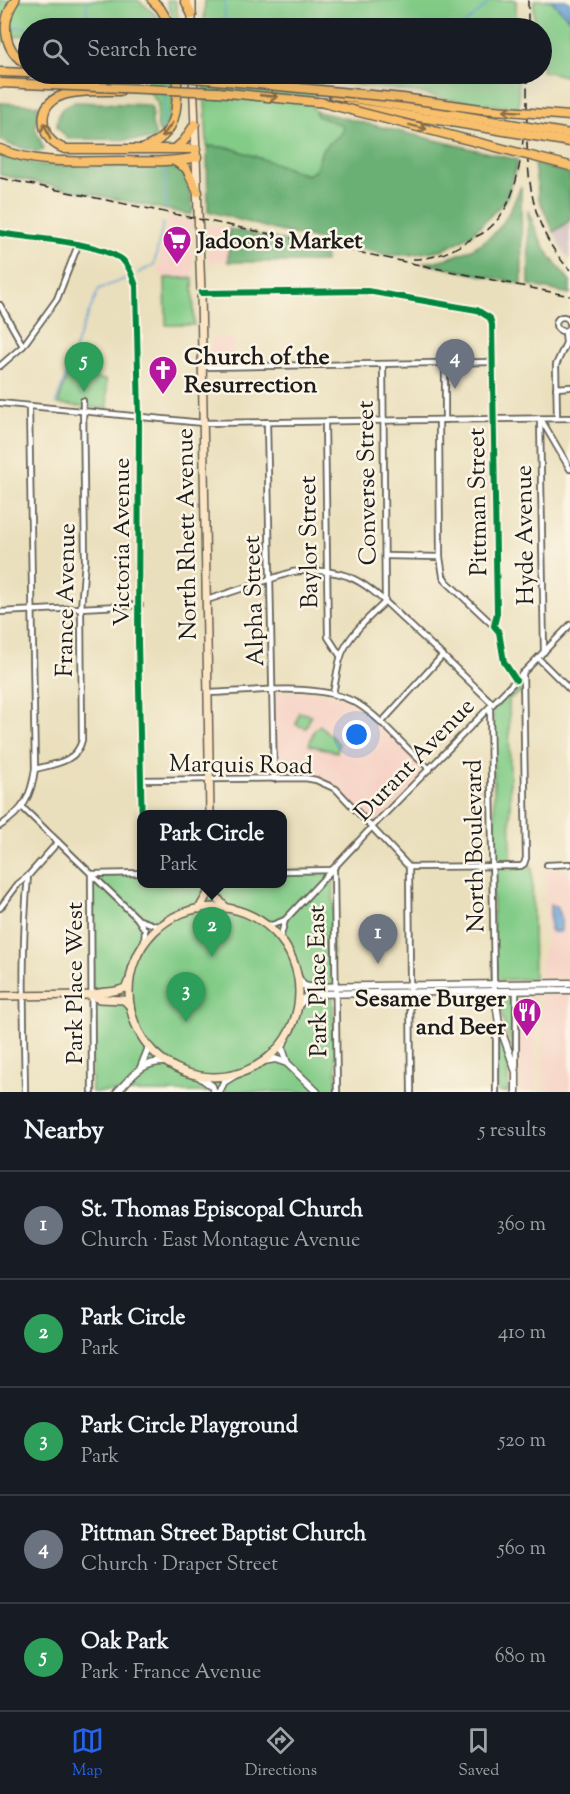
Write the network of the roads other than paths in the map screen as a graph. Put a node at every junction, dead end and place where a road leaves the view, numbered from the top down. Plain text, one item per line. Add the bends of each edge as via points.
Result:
1 (15, 0) edge
2 (152, 0) edge
3 (185, 0) edge
4 (192, 0) edge
5 (192, 15) joint
6 (167, 18) edge
7 (18, 58) edge
8 (0, 72) edge
9 (18, 73) edge
10 (0, 83) edge
11 (18, 84) edge
12 (29, 84) edge
13 (177, 84) edge
14 (193, 84) edge
15 (257, 84) edge
16 (298, 88) junction
17 (174, 89) junction
18 (320, 102) junction
19 (570, 116) edge
20 (195, 124) junction
21 (570, 134) edge
22 (570, 142) edge
23 (175, 148) junction
24 (0, 149) edge
25 (140, 149) junction
26 (196, 153) junction
27 (172, 161) junction
28 (570, 166) edge
29 (198, 192) junction
30 (0, 233) edge
31 (78, 245) junction
32 (201, 293) junction
33 (0, 305) edge
34 (565, 331) dead end
35 (23, 346) junction
36 (564, 346) junction
37 (570, 353) edge
38 (492, 362) junction
39 (445, 363) junction
40 (383, 364) junction
41 (0, 366) edge
42 (203, 367) junction
43 (570, 387) edge
44 (556, 388) junction
45 (82, 401) dead end
46 (0, 403) edge
47 (28, 406) junction
48 (82, 412) junction
49 (139, 417) junction
50 (557, 418) junction
51 (570, 418) edge
52 (493, 419) junction
53 (540, 419) junction
54 (439, 420) junction
55 (445, 420) junction
56 (383, 421) junction
57 (267, 422) junction
58 (324, 422) junction
59 (203, 423) junction
60 (570, 469) edge
61 (386, 556) junction
62 (440, 557) junction
63 (328, 571) junction
64 (269, 579) junction
65 (207, 600) junction
66 (385, 602) junction
67 (140, 605) junction
68 (81, 608) junction
69 (33, 610) junction
70 (0, 612) edge
71 (570, 625) edge
72 (494, 626) junction
73 (544, 651) junction
74 (443, 656) junction
75 (341, 657) junction
76 (538, 658) junction
77 (523, 672) junction
78 (516, 680) junction
79 (570, 690) edge
80 (274, 691) junction
81 (208, 693) junction
82 (333, 693) junction
83 (491, 705) junction
84 (381, 723) junction
85 (35, 769) junction
86 (430, 769) junction
87 (209, 778) junction
88 (274, 779) junction
89 (141, 780) junction
90 (23, 808) junction
91 (141, 810) edge
92 (210, 810) edge
93 (0, 825) edge
94 (372, 827) junction
95 (58, 842) junction
96 (570, 864) edge
97 (547, 865) dead end
98 (492, 866) junction
99 (409, 867) junction
100 (334, 870) junction
101 (287, 871) edge
102 (137, 873) edge
103 (91, 874) junction
104 (28, 876) junction
105 (208, 888) edge
106 (214, 888) edge
107 (0, 908) edge
108 (199, 909) junction
109 (227, 909) junction
110 (137, 918) junction
111 (285, 920) junction
112 (168, 921) junction
113 (264, 924) junction
114 (280, 939) junction
115 (144, 944) junction
116 (131, 974) junction
117 (298, 977) junction
118 (570, 983) edge
119 (494, 988) junction
120 (409, 989) junction
121 (336, 990) junction
122 (570, 990) edge
123 (516, 991) junction
124 (92, 994) junction
125 (24, 995) junction
126 (0, 996) edge
127 (298, 1006) junction
128 (130, 1007) junction
129 (496, 1034) dead end
130 (285, 1039) junction
131 (149, 1047) junction
132 (264, 1061) junction
133 (166, 1062) junction
134 (287, 1063) junction
135 (141, 1068) junction
136 (516, 1072) junction
137 (237, 1074) junction
138 (197, 1075) junction
139 (26, 1092) edge
140 (92, 1092) edge
141 (117, 1092) edge
142 (216, 1092) edge
143 (317, 1092) edge
144 (337, 1092) edge
145 (411, 1092) edge
146 (496, 1092) edge
147 (516, 1092) edge

1 - 7 highway via 5,21 5,38
2 - 6 highway
3 - 5 highway
4 - 5 main road
8 - 9 highway
10 - 11 highway, bridge
12 - 17 highway, bridge
13 -> 25 highway via 172,125 156,142
14 - 20 main road, North Rhett Avenue
15 - 16 highway, bridge
19 -> 16 highway, bridge
16 - 21 highway, bridge
17 -> 18 highway, bridge
25 -> 17 highway, bridge via 64,149 46,135 45,111 50,102 70,93
18 - 22 highway, bridge
18 -> 28 highway, bridge
20 - 23 highway
20 - 26 main road, North Rhett Avenue
23 - 25 highway
23 - 26 highway
24 - 27 highway via 48,161
26 - 27 highway
26 - 29 main road, North Rhett Avenue
27 - 29 highway via 186,168
29 - 32 main road, North Rhett Avenue
30 - 31 street
31 - 35 street via 57,299
31 - 49 street, Victoria Avenue via 121,259 136,286
32 - 38 street, Pittman Street via 376,292 477,310 490,318
32 - 42 main road, North Rhett Avenue
33 - 35 street
34 - 36 street
35 - 41 street
36 - 37 street
36 - 44 street via 556,362
38 - 39 street
38 - 52 street, Pittman Street
39 - 40 street
39 - 55 street
40 - 42 street
40 - 56 street, Converse Street
42 - 59 main road, North Rhett Avenue
43 - 44 street
44 - 50 street
45 - 48 street, France Avenue
46 - 47 street
47 - 48 street
47 - 69 street
48 - 49 street
48 - 68 street, France Avenue via 85,561
49 - 59 street
49 - 67 street, Victoria Avenue
50 - 51 street
50 - 53 street
52 - 53 street
52 - 55 street
52 - 72 street, Pittman Street via 497,614
53 - 60 street
53 - 73 street, Hyde Avenue
54 - 55 street
54 - 56 street
54 - 62 street
56 - 58 street
56 - 61 street, Converse Street
57 - 58 street
57 - 59 street
57 - 64 street, Alpha Street
58 - 63 street, Baylor Street
59 - 65 main road, North Rhett Avenue
61 - 62 street
61 - 66 street, Converse Street
62 - 72 street via 447,582
63 - 64 street via 305,570
63 - 66 street via 361,583
63 - 75 street, Baylor Street via 328,637
64 - 65 street
64 - 80 street, Alpha Street
65 - 81 main road, North Rhett Avenue
66 - 74 street
66 - 75 street via 357,630
67 - 68 street
67 - 89 street, Victoria Avenue
68 - 69 street
68 - 85 street, France Avenue via 80,750
69 - 70 street
69 - 85 street
71 - 73 street, Durant Avenue
72 - 78 street, Pittman Street via 499,632 504,662
73 - 76 street, Durant Avenue
74 - 83 street
74 - 84 street
75 - 82 street
76 - 77 street, Durant Avenue
76 - 79 street
77 - 78 street, Durant Avenue
77 - 98 street via 526,858 521,866
78 - 83 street, Durant Avenue
80 - 81 street
80 - 82 street
80 - 88 street, Alpha Street
81 - 87 main road, North Rhett Avenue
82 - 84 street via 359,705
83 - 86 street, Durant Avenue
83 - 98 street, North Boulevard
84 - 86 street
85 - 90 street via 33,787
86 - 94 street, Durant Avenue
87 - 88 street, Marquis Road
87 - 89 street, Marquis Road
87 - 92 main road, North Rhett Avenue
88 - 94 street, Marquis Road via 305,778 328,784
89 - 91 street, Victoria Avenue
90 - 93 street
90 - 95 street
94 - 99 street, Marquis Road
94 - 100 street, Durant Avenue
95 - 103 street
95 - 104 street
96 - 97 street
98 - 99 street
98 - 119 street, North Boulevard
99 - 120 street
100 - 101 street
100 - 111 street, Durant Avenue
100 - 121 street, Park Place East
102 - 103 street
103 - 110 street
103 - 124 street, Park Place West
104 - 107 street
104 - 125 street
105 - 108 main road
106 - 109 main road
108 - 109 main road
108 - 112 main road
109 - 113 main road
110 - 112 street via 157,926
110 - 115 street via 145,930
111 - 113 street
111 - 114 street, Durant Avenue
112 - 115 main road
113 - 114 main road
114 - 117 main road
115 - 116 main road
116 - 124 main road via 124,989
116 - 128 main road
117 - 121 street via 308,987
117 - 127 main road
118 - 119 street
119 - 120 street
119 - 123 street
119 - 136 street via 499,1024
120 - 121 street
120 - 145 street
121 - 127 street via 309,995
121 - 144 street, Park Place East
122 - 123 street
123 - 136 street
124 - 125 main road
124 - 128 main road via 99,999 124,1000
124 - 140 street, Park Place West
125 - 126 main road
125 - 139 street
127 - 130 main road
128 - 131 main road
129 - 146 street
130 - 132 main road
130 - 134 street via 282,1048
131 - 133 main road
131 - 135 street
132 - 134 street
132 - 137 main road
133 - 135 street
133 - 138 main road
134 - 143 street
135 - 141 street
136 - 147 street
137 - 138 main road
137 - 142 street
138 - 142 street

